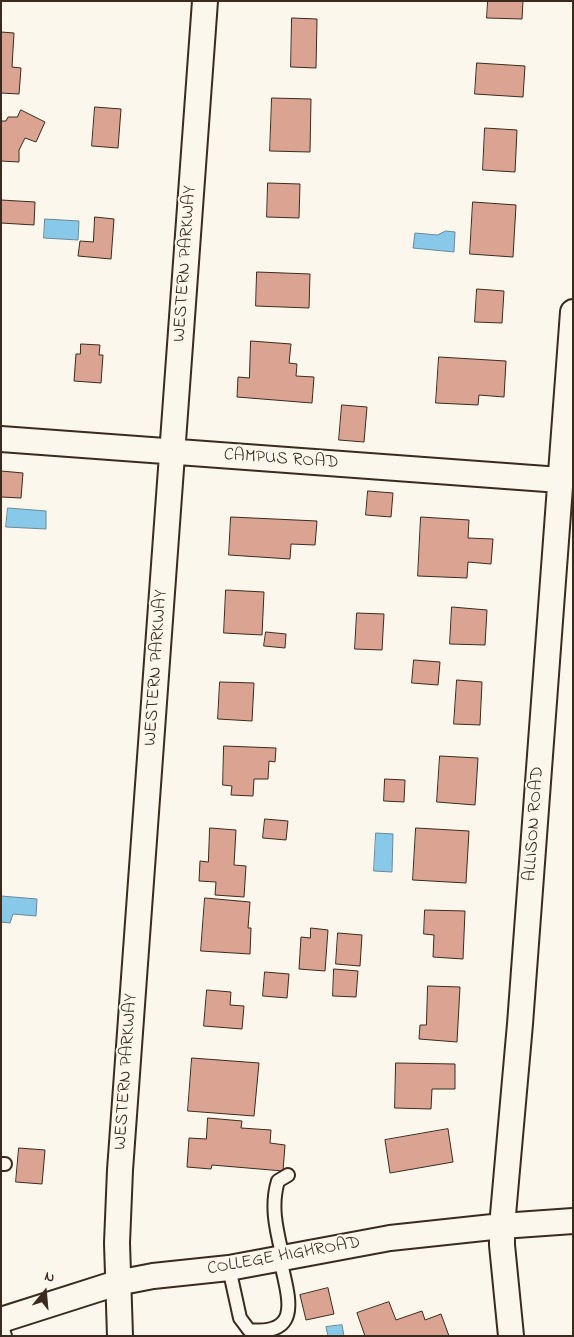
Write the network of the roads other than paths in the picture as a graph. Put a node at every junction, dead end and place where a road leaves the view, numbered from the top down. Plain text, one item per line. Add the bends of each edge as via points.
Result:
1 (205, 1) edge
2 (573, 312) edge
3 (1, 439) edge
4 (173, 453) junction
5 (560, 480) junction
6 (288, 1175) dead end
7 (573, 1221) edge
8 (502, 1226) junction
9 (282, 1258) junction
10 (229, 1268) junction
11 (117, 1283) junction
12 (1, 1321) edge
13 (5, 1336) edge
14 (120, 1336) edge
15 (511, 1336) edge

1 - 4 street, WESTERN PARKWAY
2 - 5 street, ALLISON ROAD
3 - 4 street, CAMPUS ROAD
4 - 5 street, CAMPUS ROAD
4 - 11 street, WESTERN PARKWAY via 120,1170
5 - 8 street, ALLISON ROAD
6 - 9 lane via 278,1181 275,1193 275,1221
7 - 8 street, COLLEGE HIGHROAD
8 - 9 street, COLLEGE HIGHROAD via 390,1238
8 - 15 street, ALLISON ROAD
9 - 10 street, COLLEGE HIGHROAD
9 - 10 lane via 287,1318 279,1328 264,1332 249,1330 240,1318
10 - 11 street, COLLEGE HIGHROAD
11 - 12 street, COLLEGE HIGHROAD
11 - 14 street, WESTERN PARKWAY
12 - 13 lane

